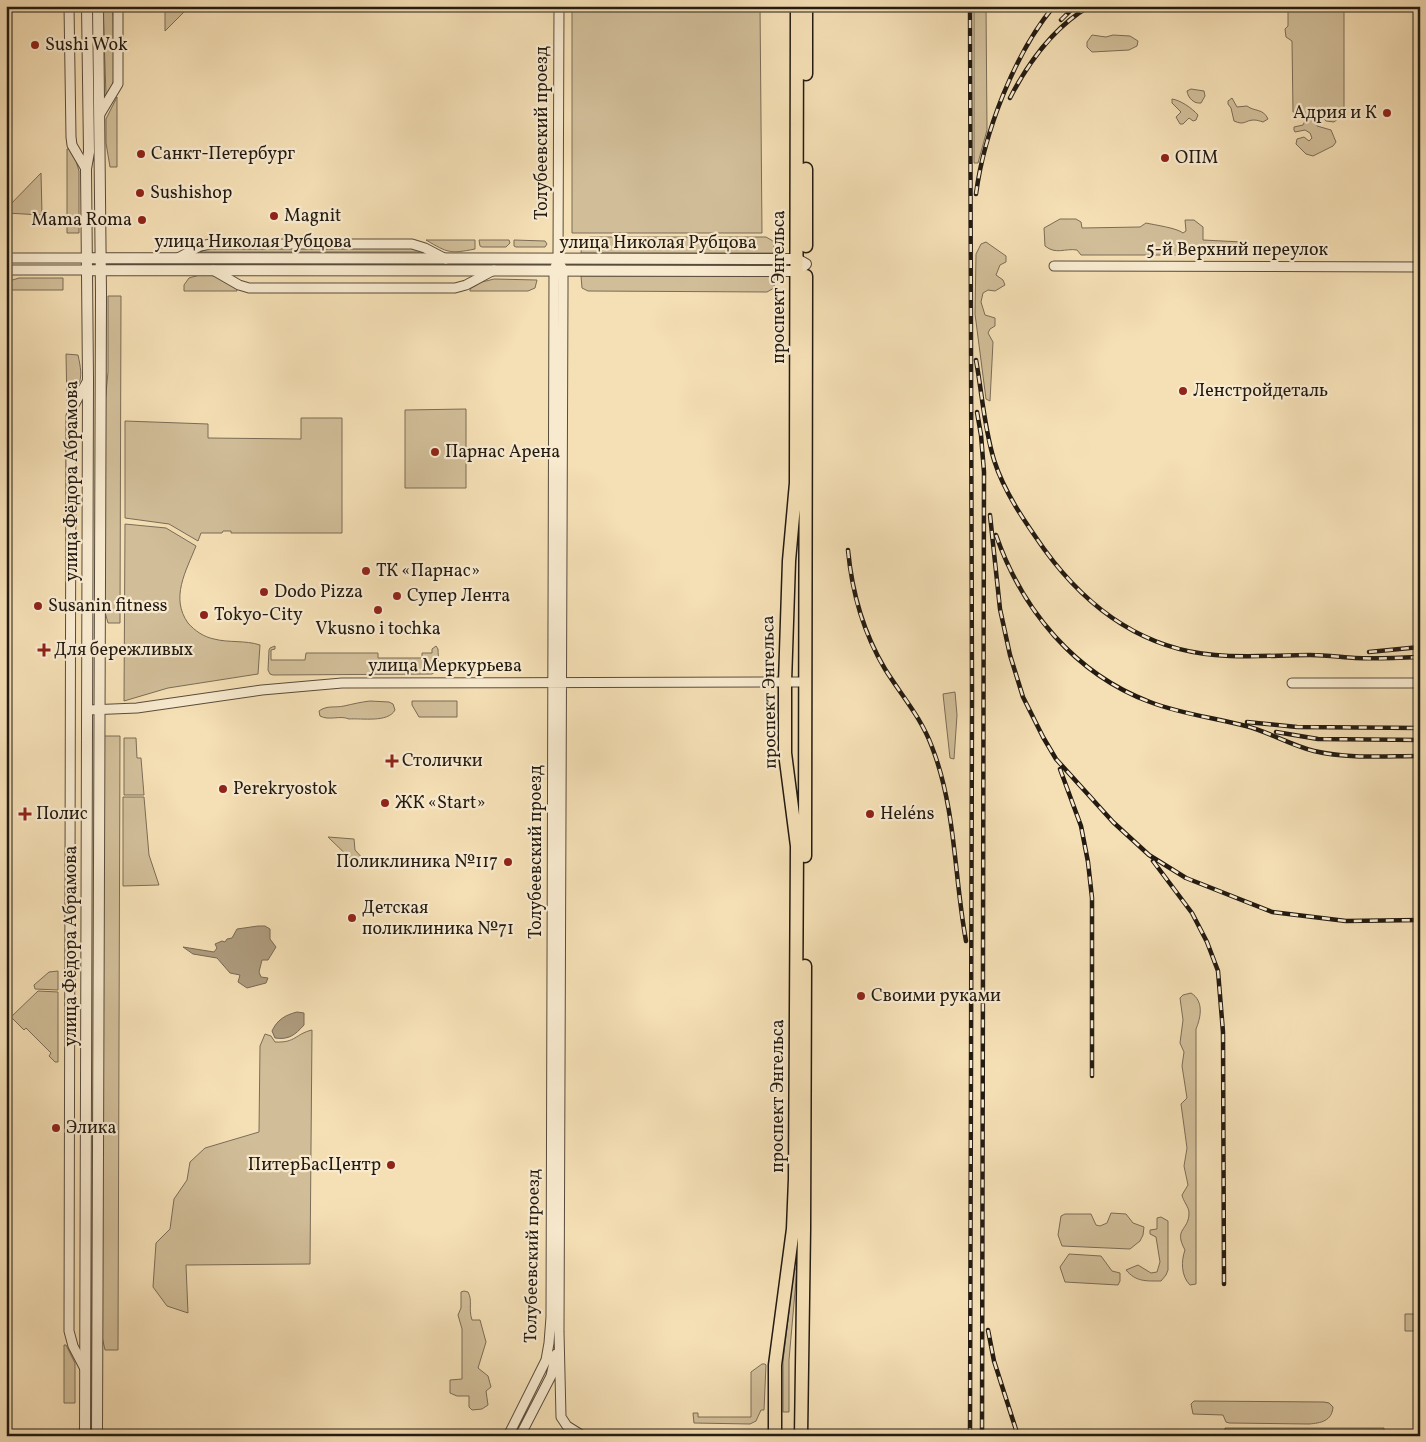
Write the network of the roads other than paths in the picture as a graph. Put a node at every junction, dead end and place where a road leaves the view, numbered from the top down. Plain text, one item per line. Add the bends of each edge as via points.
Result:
1 (69, 6) edge
2 (87, 6) edge
3 (98, 6) edge
4 (118, 6) edge
5 (559, 6) edge
6 (798, 6) edge
7 (806, 6) edge
8 (100, 114) junction
9 (86, 169) junction
10 (6, 258) edge
11 (86, 258) junction
12 (100, 258) junction
13 (178, 258) junction
14 (446, 259) junction
15 (558, 259) junction
16 (800, 265) junction
17 (1054, 266) dead end
18 (1420, 267) edge
19 (6, 270) edge
20 (18, 270) junction
21 (86, 270) junction
22 (101, 270) junction
23 (213, 270) junction
24 (495, 270) junction
25 (558, 270) junction
26 (6, 276) edge
27 (88, 379) junction
28 (785, 682) junction
29 (805, 682) junction
30 (557, 683) junction
31 (1292, 683) dead end
32 (1420, 683) edge
33 (88, 710) junction
34 (99, 710) junction
35 (559, 1332) junction
36 (86, 1371) junction
37 (85, 1436) edge
38 (97, 1436) edge
39 (508, 1436) edge
40 (520, 1436) edge
41 (583, 1436) edge
42 (775, 1436) edge
43 (801, 1436) edge

1 - 9 street via 71,137
2 - 9 street, улица Фёдора Абрамова via 89,152
3 - 8 street, улица Фёдора Абрамова
4 - 8 street via 118,84
5 - 15 street, Толубеевский проезд
6 - 16 main road, проспект Энгельса
7 - 16 main road, проспект Энгельса
8 - 12 street, улица Фёдора Абрамова
9 - 11 street, улица Фёдора Абрамова
10 - 11 street, улица Николая Рубцова
11 - 12 street, улица Николая Рубцова
11 - 21 street, улица Фёдора Абрамова
12 - 13 street, улица Николая Рубцова
12 - 22 street, улица Фёдора Абрамова
13 - 14 street, улица Николая Рубцова
13 - 14 street via 211,244 412,244
14 - 15 street, улица Николая Рубцова
15 - 16 street, улица Николая Рубцова
15 - 25 street, Толубеевский проезд
16 - 25 street, улица Николая Рубцова
16 - 28 main road, проспект Энгельса via 796,484 789,561
16 - 29 main road, проспект Энгельса
17 - 18 street, 5-й Верхний переулок
19 - 20 street, улица Николая Рубцова
20 - 21 street, улица Николая Рубцова
20 - 26 street
21 - 22 street, улица Николая Рубцова
21 - 27 street, улица Фёдора Абрамова
22 - 23 street, улица Николая Рубцова
22 - 34 street, улица Фёдора Абрамова
23 - 24 street, улица Николая Рубцова
23 - 24 street via 249,288 455,288
24 - 25 street, улица Николая Рубцова
25 - 30 street, Толубеевский проезд
27 - 33 street, улица Фёдора Абрамова
27 - 36 street via 71,416 69,787 69,1330 72,1346
28 - 29 street, улица Меркурьева
28 - 30 street, улица Меркурьева
28 - 42 main road, проспект Энгельса via 785,753 797,846 795,1179 794,1229 775,1365
29 - 43 main road, проспект Энгельса
30 - 34 street, улица Меркурьева via 342,683
30 - 35 street, Толубеевский проезд
30 - 39 street, Толубеевский проезд via 549,1343 542,1372
31 - 32 street
33 - 34 street, улица Меркурьева
33 - 36 street, улица Фёдора Абрамова
34 - 38 street, улица Фёдора Абрамова
35 - 40 street, Толубеевский проезд via 551,1376
35 - 41 street, Толубеевский проезд via 561,1417 567,1426
36 - 37 street, улица Фёдора Абрамова

